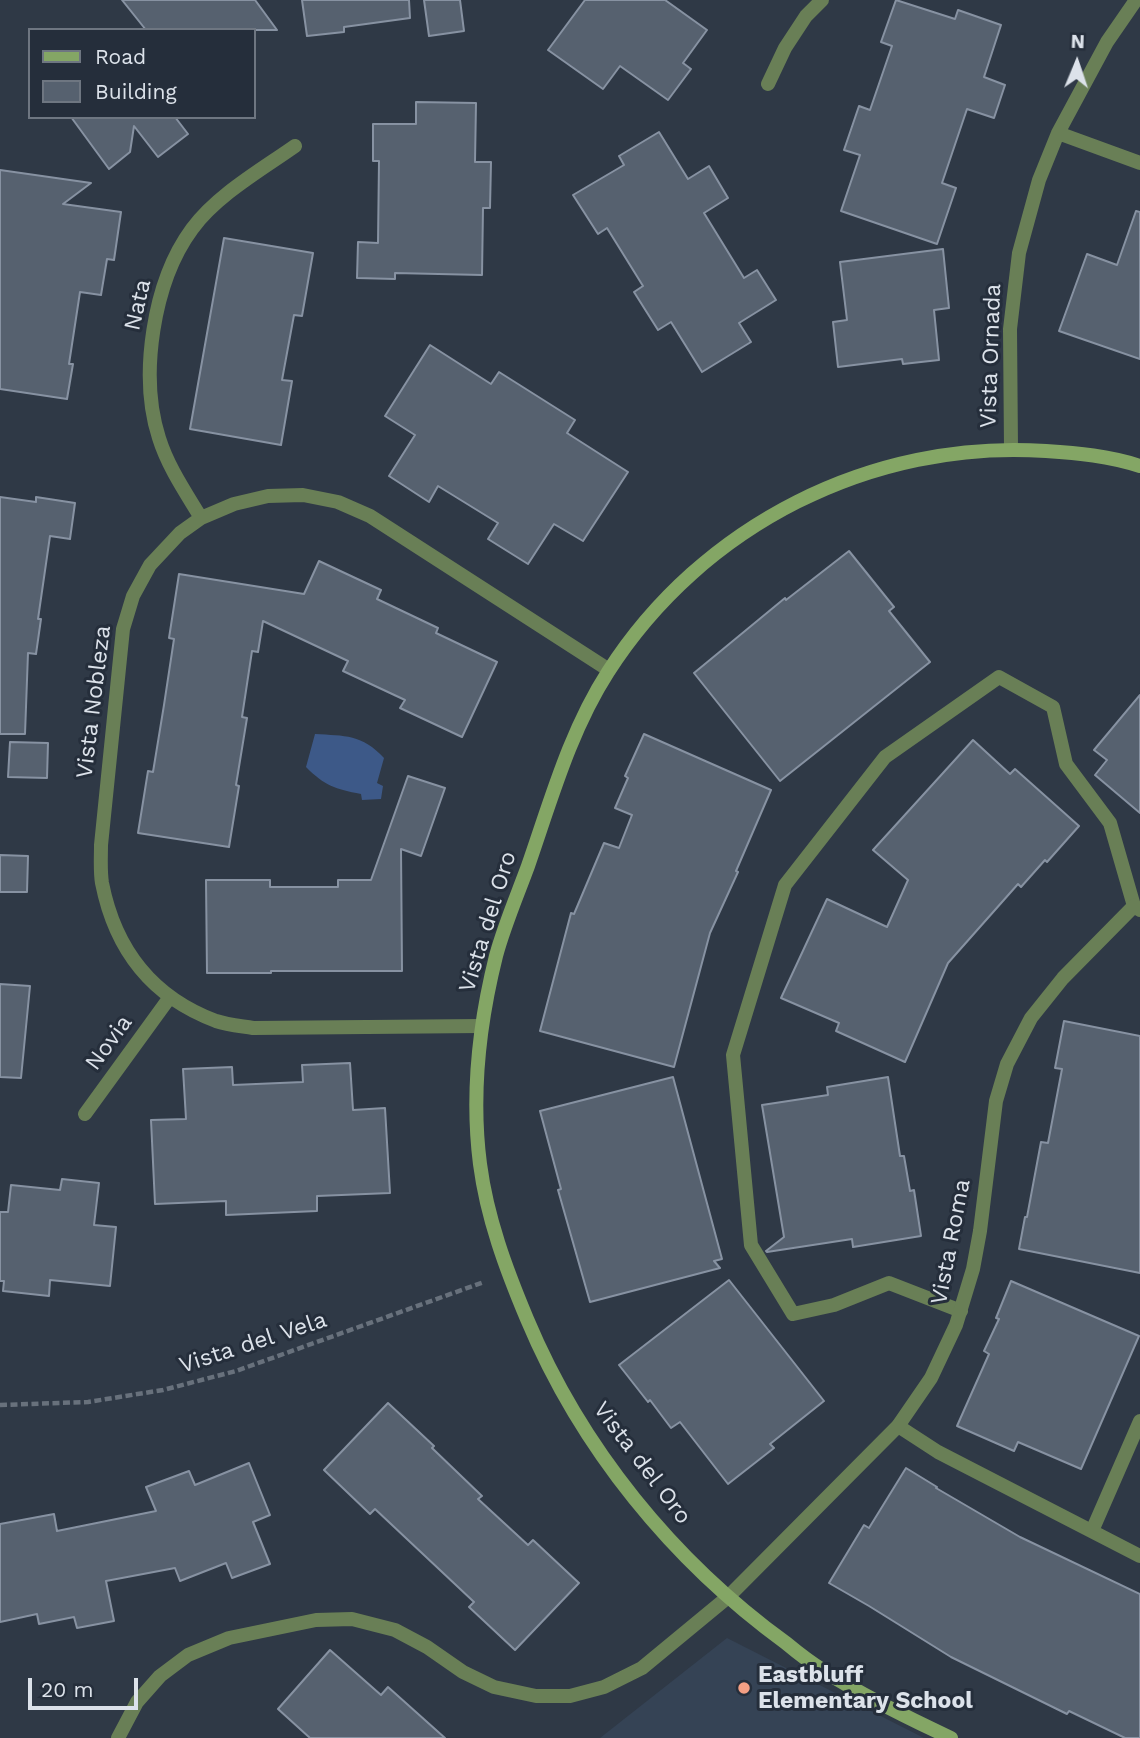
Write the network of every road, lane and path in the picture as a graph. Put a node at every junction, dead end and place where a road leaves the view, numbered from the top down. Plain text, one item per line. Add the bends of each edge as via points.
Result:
1 (822, 0) edge
2 (1136, 0) edge
3 (768, 84) dead end
4 (1058, 133) junction
5 (295, 146) dead end
6 (1140, 163) edge
7 (1011, 448) junction
8 (1140, 466) edge
9 (201, 518) junction
10 (610, 670) junction
11 (1137, 908) edge
12 (170, 997) junction
13 (481, 1026) junction
14 (85, 1114) dead end
15 (507, 1273) junction
16 (961, 1311) junction
17 (0, 1405) edge
18 (1140, 1421) edge
19 (898, 1426) junction
20 (1092, 1531) junction
21 (1140, 1556) edge
22 (728, 1597) junction
23 (118, 1738) edge
24 (951, 1738) edge

1 - 3 street via 785,48
2 - 4 street, Vista Ornada via 1107,42
4 - 6 street
4 - 7 street, Vista Ornada via 1039,180 1019,253 1010,329
5 - 9 street, Nata via 218,201 192,229 173,261 161,297 150,352 150,396 159,439
7 - 8 street, Vista del Oro via 1084,453
7 - 10 street, Vista del Oro via 936,455 863,473 793,502 729,542 672,592
9 - 10 street, Vista Nobleza via 234,503 268,496 303,495 338,502 370,516
9 - 12 street, Vista Nobleza via 150,565 123,629 101,845 102,880 124,946 144,974
10 - 13 street, Vista del Oro via 570,745 497,953
11 - 16 street, Vista Roma via 1063,978 1031,1018 1007,1064 996,1101 976,1256
11 - 16 street via 1110,823 1066,764 1053,707 999,677 885,757 785,884 733,1055 751,1245 793,1314 834,1305 888,1283
12 - 13 street, Vista Nobleza via 218,1021 253,1028
12 - 14 street, Novia
13 - 15 street, Vista del Oro via 476,1109 480,1165
15 - 17 path, Vista del Vela via 236,1371 163,1390 89,1402
15 - 22 street, Vista del Oro via 542,1354 585,1431 636,1502
16 - 19 street, Vista Roma via 931,1378
18 - 20 street
19 - 20 street via 938,1452
19 - 22 street, Vista Roma
20 - 21 street
22 - 23 street, Vista Roma via 642,1668 604,1687 570,1696 536,1696 494,1687 395,1630 352,1619 316,1620 229,1638 188,1655 160,1676 137,1702
22 - 24 street, Vista del Oro via 821,1669 888,1709

